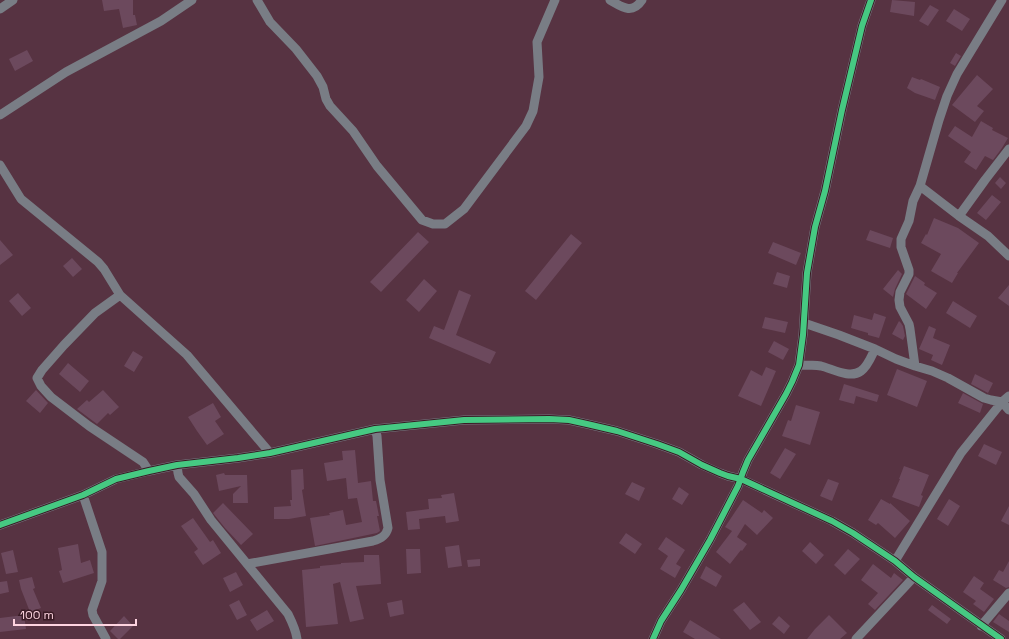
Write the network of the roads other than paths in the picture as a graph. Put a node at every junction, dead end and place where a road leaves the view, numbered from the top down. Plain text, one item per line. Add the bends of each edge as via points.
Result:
1 (13, 0) edge
2 (192, 0) edge
3 (257, 0) edge
4 (555, 0) edge
5 (610, 0) edge
6 (642, 0) edge
7 (871, 0) edge
8 (1002, 0) edge
9 (0, 9) edge
10 (0, 115) edge
11 (1009, 149) edge
12 (0, 166) edge
13 (920, 186) junction
14 (959, 216) junction
15 (1009, 256) edge
16 (120, 295) junction
17 (804, 323) junction
18 (874, 349) junction
19 (799, 365) junction
20 (915, 366) junction
21 (1005, 399) edge
22 (1009, 410) edge
23 (375, 429) junction
24 (270, 453) junction
25 (177, 464) junction
26 (149, 471) junction
27 (740, 478) junction
28 (83, 495) junction
29 (0, 525) edge
30 (895, 561) junction
31 (247, 564) junction
32 (914, 577) junction
33 (1009, 593) edge
34 (981, 626) junction
35 (106, 639) edge
36 (297, 639) edge
37 (653, 639) edge
38 (856, 639) edge
39 (1001, 639) edge

1 - 9 street
2 - 10 street via 160,22 66,72
3 - 4 street via 270,22 317,76 330,106 353,130 377,166 422,220 432,224 445,224 464,209 526,126 533,111 539,77 537,42
5 - 6 street via 629,9
7 - 17 street via 862,26 815,227 807,273
8 - 13 street via 957,74 947,96
11 - 14 street
12 - 16 street via 21,199 98,262
13 - 14 street
13 - 20 street via 901,239 909,274 899,300 909,324
14 - 15 street via 988,236
16 - 24 street via 187,355
16 - 26 street via 96,313 64,345 37,378 40,386 51,397 143,462
17 - 18 street
17 - 19 street
18 - 19 street via 868,363 855,374 820,366
18 - 20 street
19 - 27 street
20 - 21 street via 948,378 984,398
21 - 22 street
21 - 30 street via 961,453
23 - 24 street
23 - 27 street via 464,420 569,420 617,431 657,444 720,473
23 - 31 street via 387,533 373,541
24 - 25 street
25 - 26 street
25 - 31 street via 179,477
26 - 28 street via 116,479
27 - 30 street via 832,521
27 - 37 street via 710,540 661,621
28 - 29 street
28 - 35 street via 102,552 102,581 92,610
30 - 32 street
31 - 36 street via 288,614
32 - 34 street
32 - 38 street
33 - 34 street
34 - 39 street

